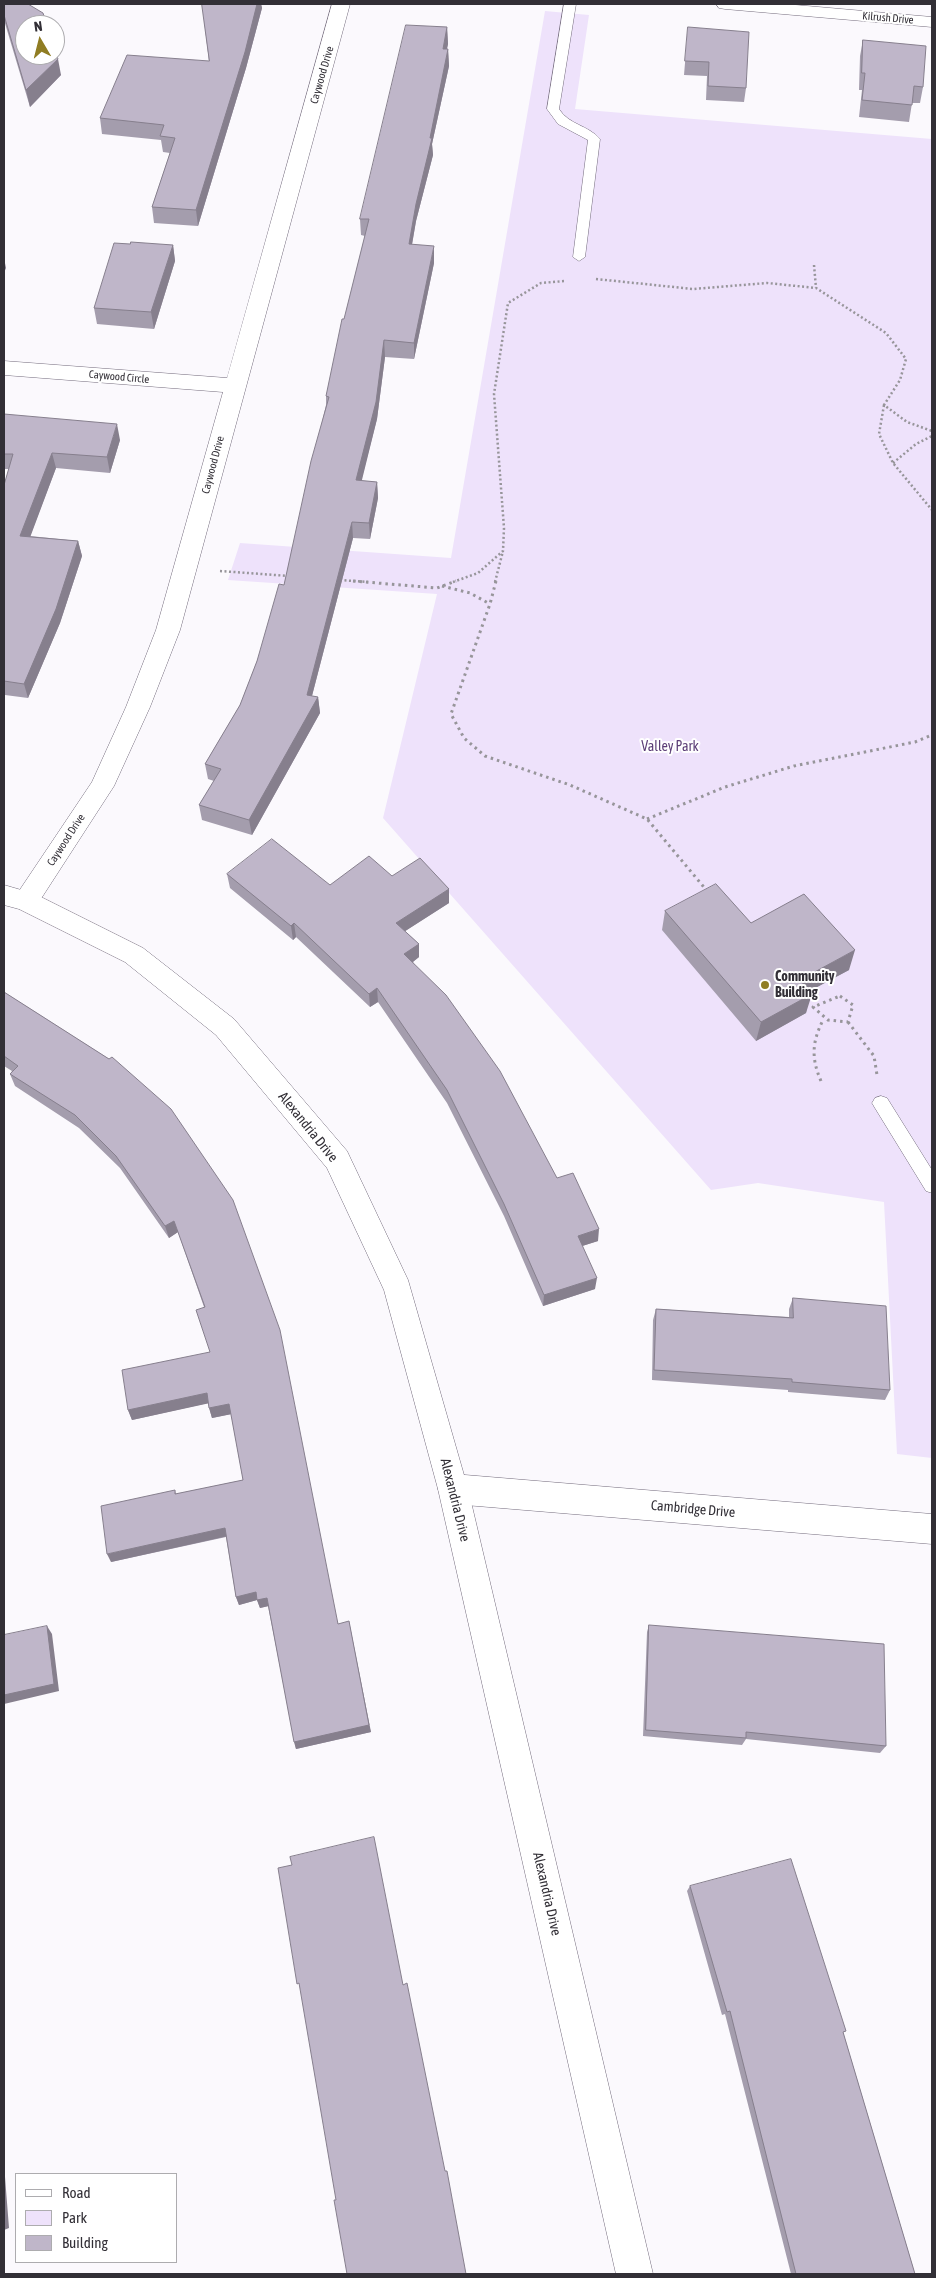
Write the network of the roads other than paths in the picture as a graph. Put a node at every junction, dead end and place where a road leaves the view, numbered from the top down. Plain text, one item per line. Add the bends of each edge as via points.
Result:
1 (341, 4) edge
2 (570, 4) edge
3 (725, 4) edge
4 (932, 22) edge
5 (579, 257) dead end
6 (4, 368) edge
7 (235, 386) junction
8 (15, 898) edge
9 (881, 1103) road end
10 (932, 1185) edge
11 (453, 1489) junction
12 (932, 1529) edge
13 (635, 2274) edge

1 - 7 street, Caywood Drive
2 - 5 lane via 553,109 559,121 588,133 594,139
3 - 4 street, Kilrush Drive
6 - 7 street, Caywood Circle
7 - 8 street, Caywood Drive via 168,630 138,707 102,786
8 - 11 street, Alexandria Drive via 134,955 225,1027 337,1160 398,1289
9 - 10 lane
11 - 12 street, Cambridge Drive
11 - 13 street, Alexandria Drive

